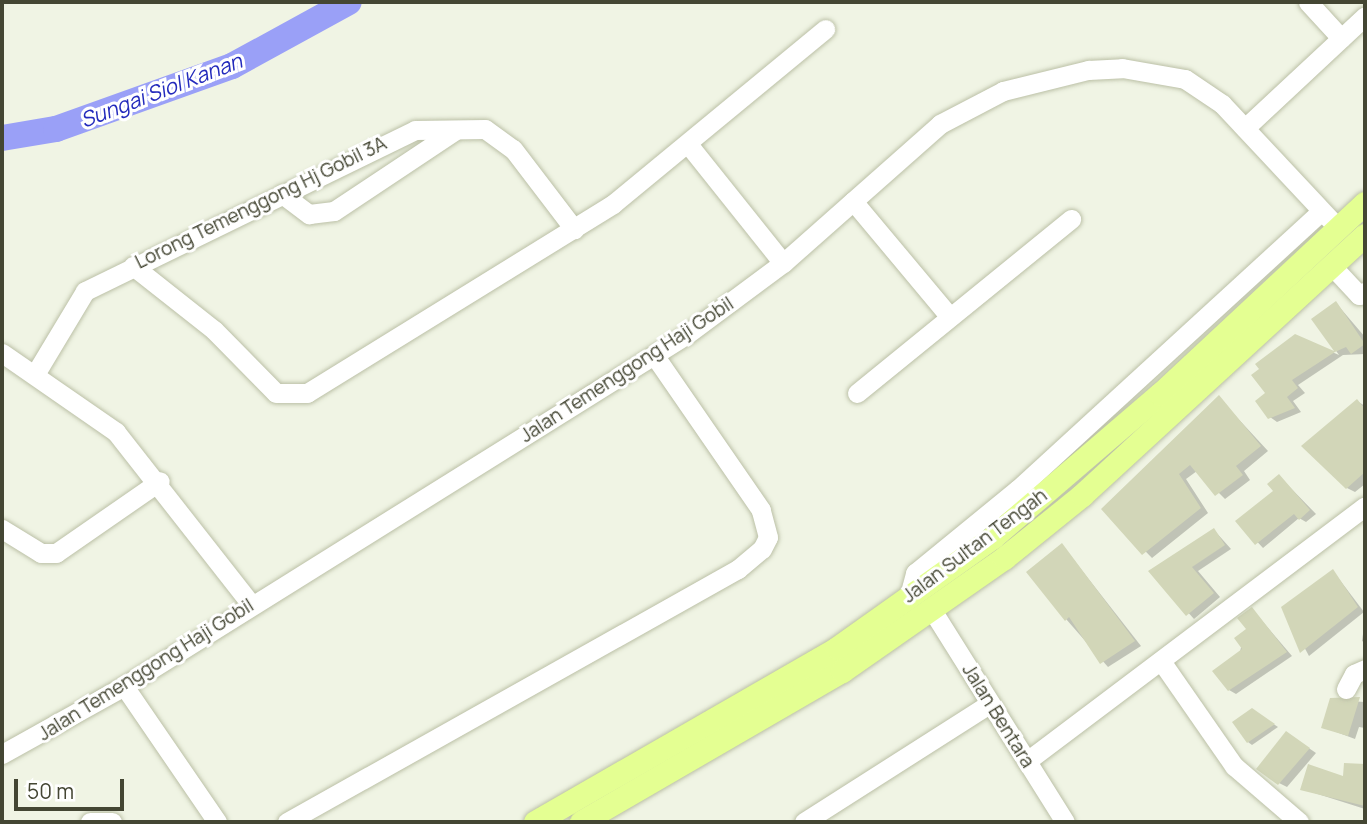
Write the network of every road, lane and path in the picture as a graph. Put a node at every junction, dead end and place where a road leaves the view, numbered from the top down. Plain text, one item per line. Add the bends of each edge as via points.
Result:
1 (1308, 2) edge
2 (1365, 16) edge
3 (825, 29) dead end
4 (1341, 38) junction
5 (1245, 128) junction
6 (456, 130) junction
7 (688, 144) junction
8 (282, 194) junction
9 (853, 201) junction
10 (1365, 203) edge
11 (1071, 219) dead end
12 (1329, 219) junction
13 (574, 229) junction
14 (1365, 235) edge
15 (783, 263) junction
16 (1331, 265) junction
17 (133, 267) junction
18 (1363, 298) edge
19 (950, 317) junction
20 (2, 353) edge
21 (654, 355) junction
22 (37, 372) junction
23 (857, 393) dead end
24 (160, 481) junction
25 (1365, 506) edge
26 (2, 529) edge
27 (251, 604) junction
28 (932, 610) junction
29 (1161, 661) junction
30 (1365, 669) edge
31 (124, 686) junction
32 (1346, 690) dead end
33 (989, 704) junction
34 (4, 758) edge
35 (1027, 761) junction
36 (90, 822) edge
37 (112, 822) edge
38 (217, 822) edge
39 (287, 822) edge
40 (535, 822) edge
41 (581, 822) edge
42 (804, 822) edge
43 (1065, 822) edge
44 (1299, 822) edge

1 - 4 street
2 - 4 street
3 - 7 street
4 - 5 street
5 - 9 street, Jalan Temenggong Haji Gobil via 1185,79 1122,68 1088,70 1003,90 967,107
5 - 12 street, Jalan Temenggong Haji Gobil
6 - 8 street, Lorong Temenggong Hj Gobil 3A via 401,134
6 - 8 street via 334,211 309,214
6 - 13 street, Lorong Temenggong Hj Gobil 3A via 485,129 501,140
7 - 13 street
7 - 15 street
8 - 17 street, Lorong Temenggong Hj Gobil 3A
9 - 15 street, Jalan Temenggong Haji Gobil
9 - 19 street
10 - 12 main road, Jalan Sultan Tengah
11 - 19 street
12 - 40 main road, Jalan Sultan Tengah via 1068,475 909,596 770,689
13 - 17 street via 290,397 276,393 214,330
14 - 16 main road, Jalan Sultan Tengah
15 - 21 street, Jalan Temenggong Haji Gobil
16 - 18 street
16 - 28 main road, Jalan Sultan Tengah via 1082,495
17 - 22 street, Lorong Temenggong Hj Gobil 3A via 77,298
19 - 23 street
20 - 22 street
21 - 27 street, Jalan Temenggong Haji Gobil
21 - 39 street via 761,510 768,537 762,549 738,569
22 - 24 street via 116,432
24 - 26 street via 56,553 41,553
24 - 27 street
25 - 29 street
27 - 31 street, Jalan Temenggong Haji Gobil
28 - 33 street, Jalan Bentara
28 - 41 main road, Jalan Sultan Tengah via 780,710
29 - 35 street
29 - 44 street via 1234,766
30 - 32 street via 1353,674
31 - 34 street, Jalan Temenggong Haji Gobil
31 - 38 street
33 - 35 street, Jalan Bentara
33 - 42 street
35 - 43 street, Jalan Bentara
36 - 37 street

